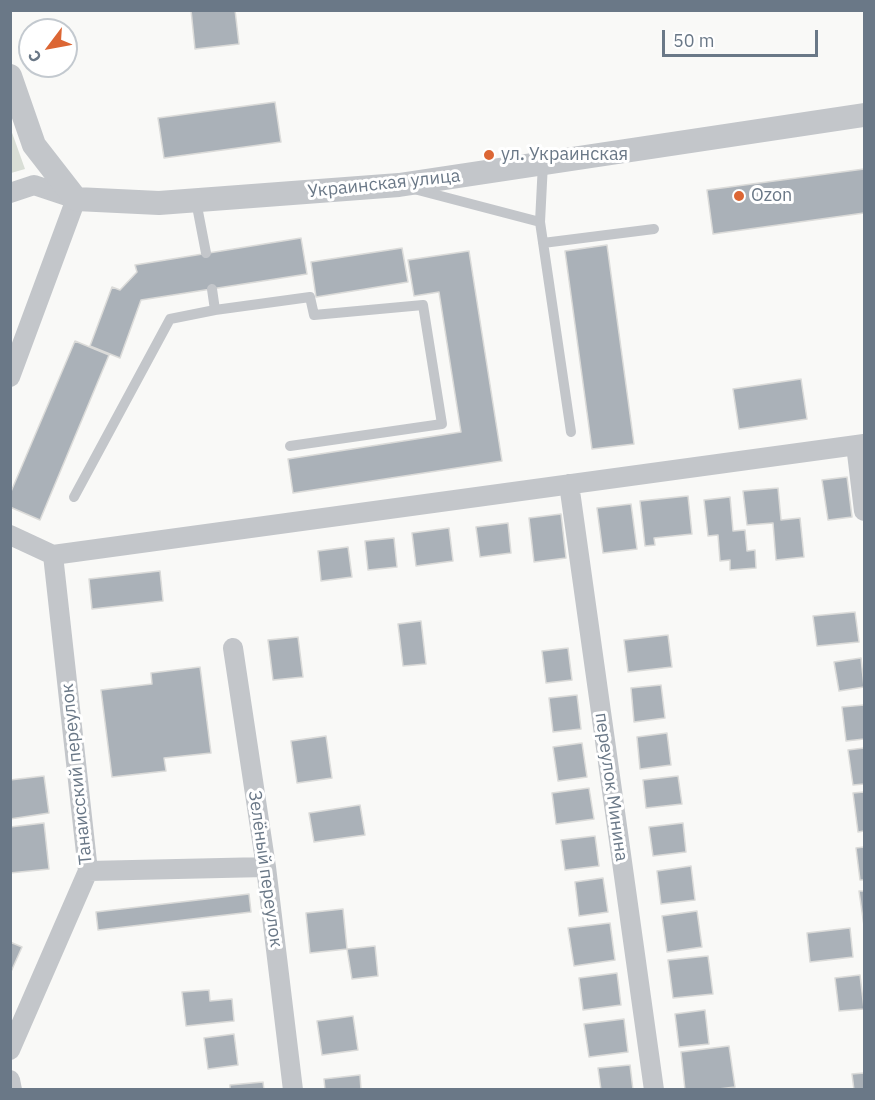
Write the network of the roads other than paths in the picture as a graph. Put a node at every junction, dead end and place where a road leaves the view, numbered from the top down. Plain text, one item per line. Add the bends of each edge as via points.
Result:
1 (10, 76) edge
2 (864, 115) edge
3 (543, 163) junction
4 (399, 186) junction
5 (10, 194) edge
6 (76, 199) junction
7 (196, 201) junction
8 (540, 222) junction
9 (654, 229) dead end
10 (543, 243) junction
11 (206, 253) dead end
12 (212, 289) dead end
13 (215, 310) junction
14 (10, 377) edge
15 (571, 432) dead end
16 (860, 445) edge
17 (291, 446) dead end
18 (569, 484) junction
19 (74, 497) dead end
20 (864, 511) edge
21 (10, 536) edge
22 (53, 555) junction
23 (233, 648) dead end
24 (266, 867) junction
25 (88, 871) junction
26 (10, 1050) edge
27 (10, 1080) edge
28 (12, 1089) edge
29 (293, 1089) edge
30 (654, 1089) edge

1 - 6 street via 34,145
2 - 3 street, Украинская улица
3 - 4 street, Украинская улица
3 - 8 lane
4 - 7 street, Украинская улица
4 - 8 lane
5 - 6 street via 34,184
6 - 7 street, Украинская улица
6 - 14 street
7 - 11 lane
8 - 10 lane
9 - 10 lane
10 - 15 lane
12 - 13 lane
13 - 17 lane via 310,297 314,315 423,305 442,423
13 - 19 lane via 170,319
16 - 18 street
16 - 20 street
18 - 22 street
18 - 30 street, переулок Минина
21 - 22 street
22 - 25 street, Танаисский переулок
23 - 24 street, Зелёный переулок
24 - 25 street
24 - 29 street, Зелёный переулок
25 - 26 street, Танаисский переулок
27 - 28 street

